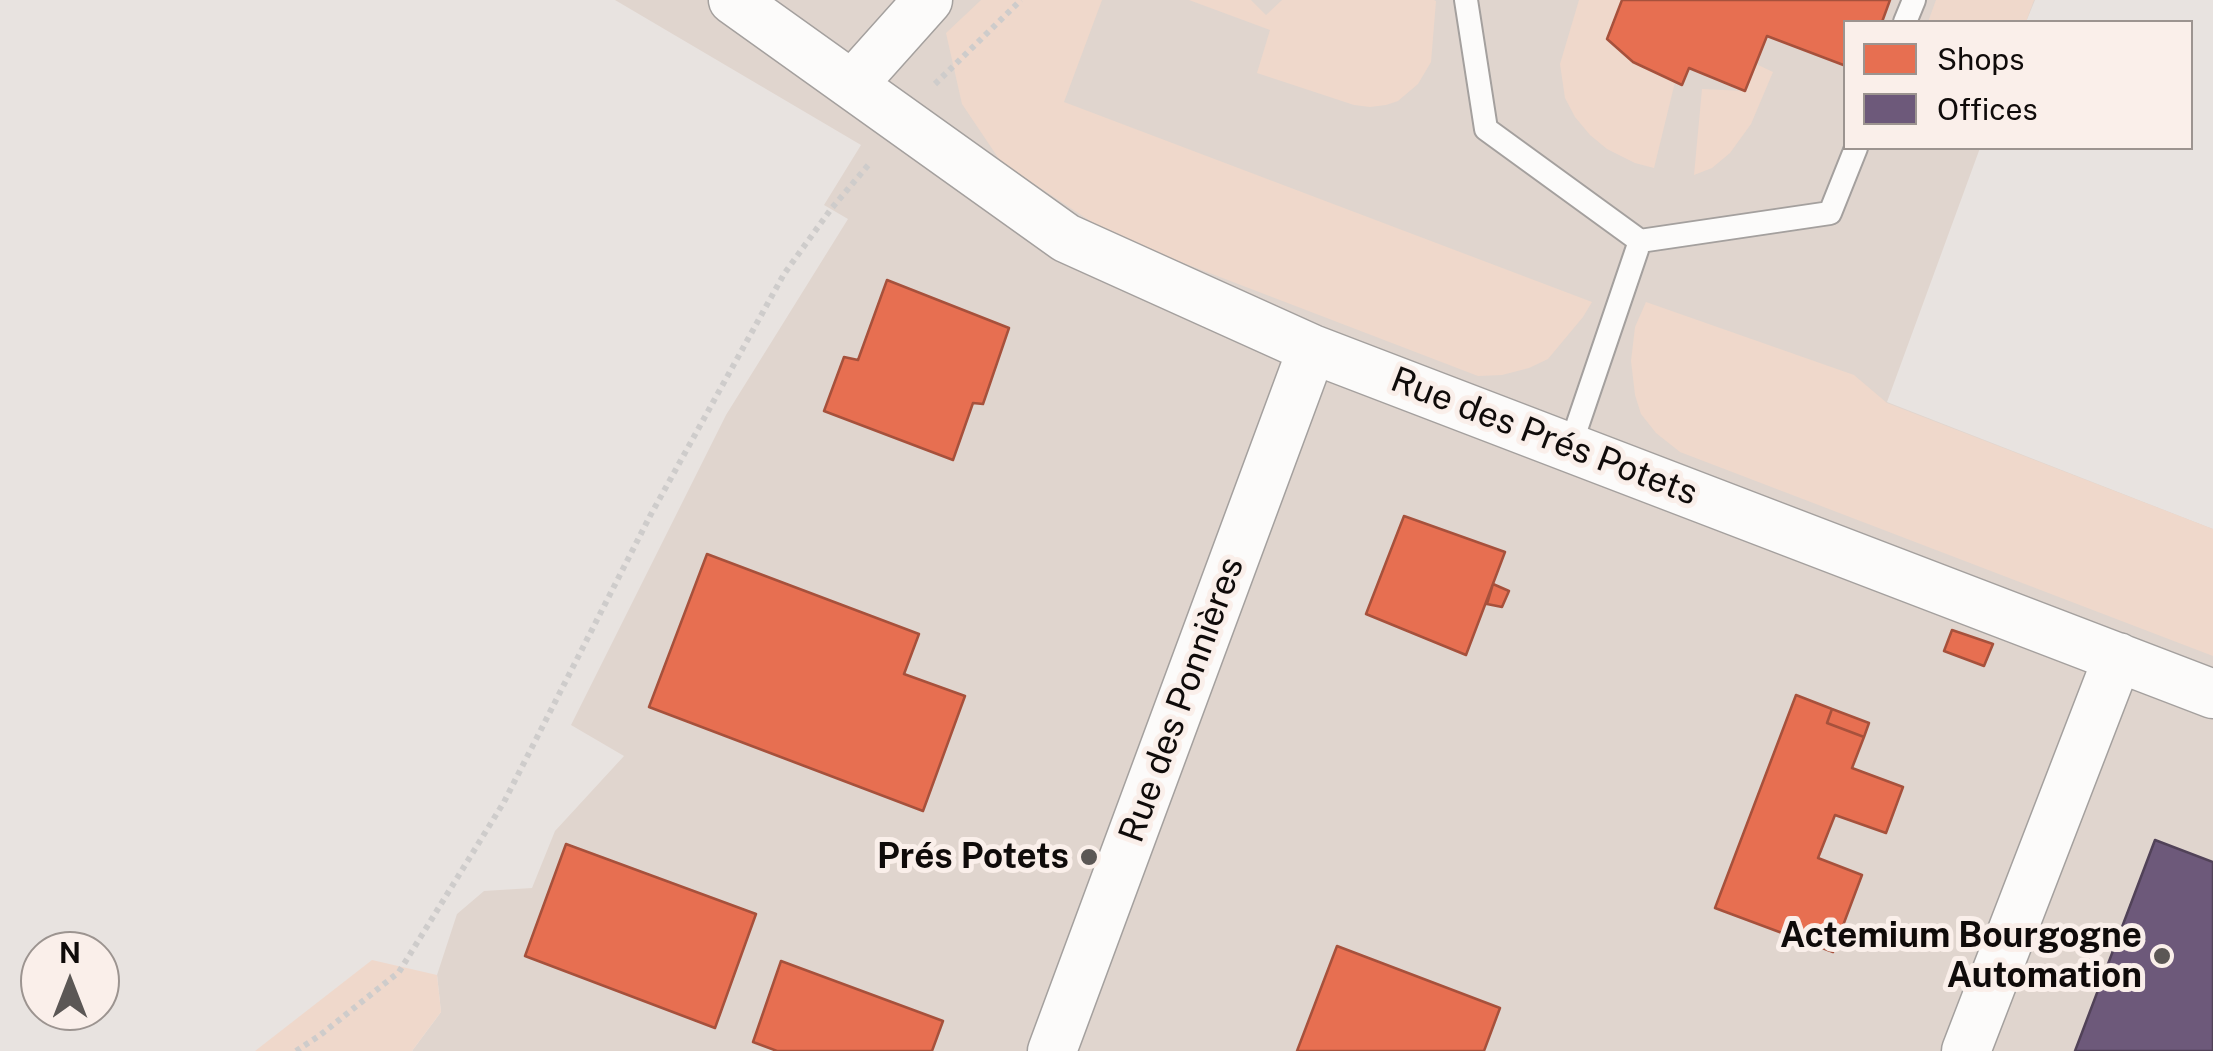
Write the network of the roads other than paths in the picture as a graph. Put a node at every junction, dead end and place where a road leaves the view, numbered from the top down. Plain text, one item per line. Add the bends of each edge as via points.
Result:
1 (733, 0) edge
2 (928, 0) edge
3 (1466, 0) edge
4 (852, 85) junction
5 (1855, 150) edge
6 (1640, 241) junction
7 (1312, 349) junction
8 (1570, 447) junction
9 (2118, 657) junction
10 (2213, 694) edge
11 (1052, 1051) edge
12 (1966, 1051) edge

1 - 4 street, Rue des Prés Potets
2 - 4 street
3 - 6 lane via 1486,129
4 - 7 street, Rue des Prés Potets via 1066,238
5 - 6 lane via 1830,213
6 - 8 lane
7 - 8 street, Rue des Prés Potets
7 - 11 street, Rue des Ponnières
8 - 9 street, Rue des Prés Potets
9 - 10 street, Rue des Prés Potets
9 - 12 street

